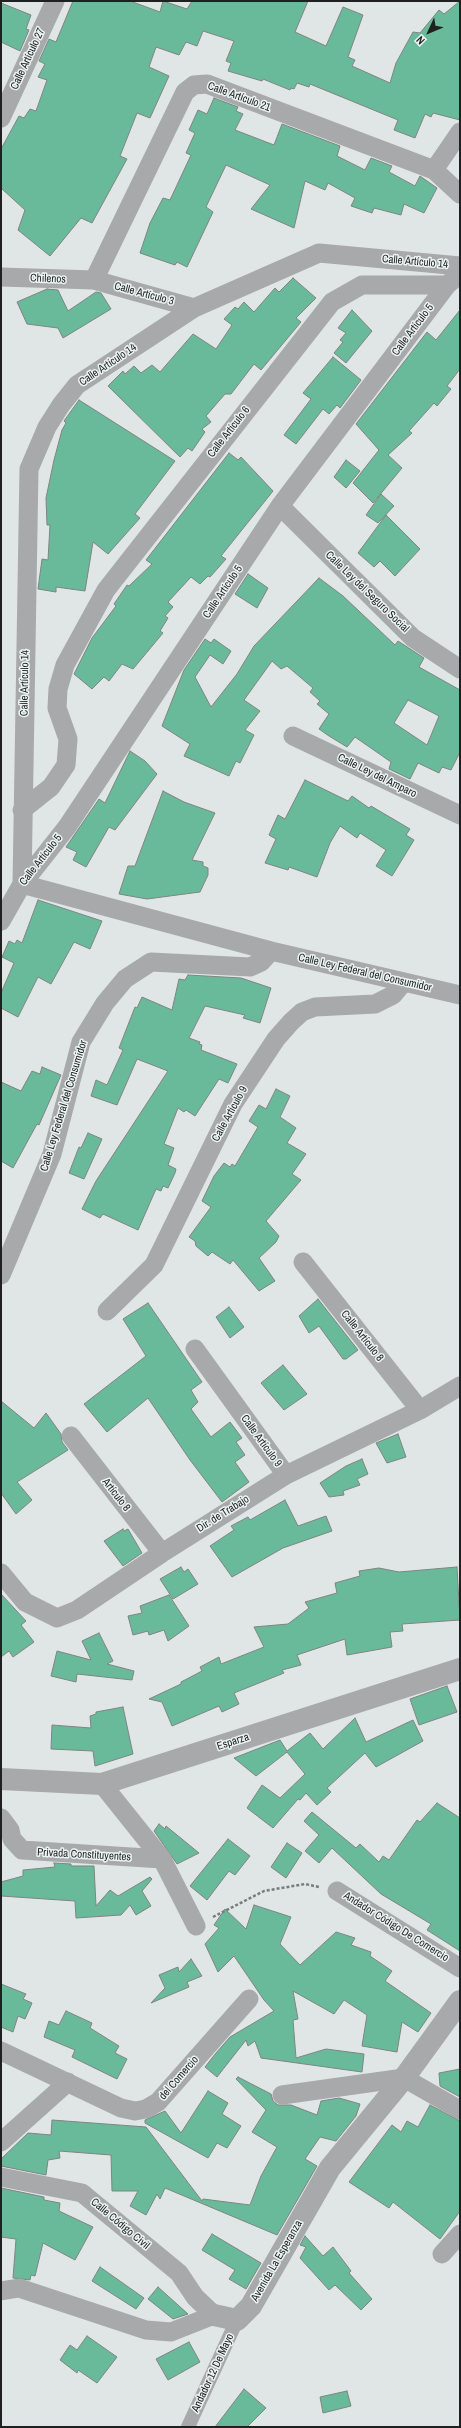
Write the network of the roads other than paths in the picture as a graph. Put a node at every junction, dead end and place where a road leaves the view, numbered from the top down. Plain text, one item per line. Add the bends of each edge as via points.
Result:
1 (55, 1) edge
2 (1, 118) edge
3 (460, 132) edge
4 (434, 170) junction
5 (460, 194) edge
6 (460, 266) edge
7 (1, 277) edge
8 (94, 280) junction
9 (454, 280) edge
10 (194, 308) junction
11 (280, 506) junction
12 (460, 669) edge
13 (293, 736) dead end
14 (22, 810) junction
15 (460, 815) edge
16 (22, 884) junction
17 (1, 921) edge
18 (271, 951) junction
19 (403, 983) junction
20 (460, 995) edge
21 (303, 1262) dead end
22 (1, 1275) edge
23 (107, 1311) dead end
24 (195, 1349) dead end
25 (460, 1386) edge
26 (420, 1410) junction
27 (71, 1436) dead end
28 (286, 1475) junction
29 (162, 1553) junction
30 (1, 1573) edge
31 (460, 1669) edge
32 (1, 1779) edge
33 (102, 1784) junction
34 (1, 1818) edge
35 (162, 1859) junction
36 (337, 1891) road end
37 (196, 1926) road end
38 (460, 1968) edge
39 (249, 1999) dead end
40 (460, 2001) edge
41 (1, 2051) edge
42 (404, 2078) junction
43 (68, 2082) junction
44 (282, 2095) dead end
45 (460, 2110) edge
46 (1, 2142) edge
47 (1, 2177) edge
48 (460, 2234) edge
49 (442, 2254) dead end
50 (1, 2291) edge
51 (214, 2315) junction
52 (237, 2320) junction
53 (188, 2427) edge

1 - 2 street, Calle Artículo 27
3 - 4 street
4 - 5 street, Calle Artículo 21
4 - 8 street, Calle Artículo 21 via 207,84 194,85 185,92
6 - 10 street, Calle Artículo 14 via 319,253
7 - 8 street, Chilenos
8 - 10 street, Calle Artículo 3
9 - 11 street, Calle Artículo 5
9 - 14 street, Calle Artículo 6 via 362,285 332,302 106,590 65,665 58,689 57,708 68,739 66,765 51,787
10 - 14 street, Calle Artículo 14 via 77,385 47,427 29,469
11 - 12 street, Calle Ley del Seguro Social via 414,638
11 - 16 street, Calle Artículo 5 via 67,827
13 - 15 street, Calle Ley del Amparo
14 - 16 street, Calle Artículo 14
16 - 17 street, Calle Artículo 5
16 - 18 street, Calle Ley Federal del Consumidor
18 - 19 street, Calle Ley Federal del Consumidor
18 - 22 street, Calle Ley Federal del Consumidor via 261,962 250,967 151,962 125,979 105,1003 81,1042 52,1154
19 - 20 street, Calle Ley Federal del Consumidor
19 - 23 street, Calle Artículo 9 via 392,995 375,1004 315,1007 302,1012 291,1022 276,1039 233,1104 154,1265
21 - 26 street, Calle Artículo 8
24 - 28 street, Calle Artículo 9
25 - 26 street, Dir. de Trabajo
26 - 28 street, Dir. de Trabajo
27 - 29 street, Artículo 8
28 - 29 street, Dir. de Trabajo
29 - 30 street, Dir. de Trabajo via 77,1610 57,1618 24,1602
31 - 33 street, Esparza
32 - 33 street, Esparza
33 - 35 street
34 - 35 street, Privada Constituyentes via 10,1830 12,1839 22,1850
35 - 37 street
36 - 38 street, Andador Código De Comercio
39 - 43 street, del Comercio via 158,2102 146,2109 134,2111 121,2108
40 - 42 street, Avenida La Esperanza
41 - 43 street
42 - 44 street
42 - 45 street
42 - 52 street, Avenida La Esperanza via 330,2168 251,2306
43 - 46 street
47 - 51 street, Calle Código Civil via 82,2193 179,2273 196,2297
48 - 49 street
50 - 51 street via 19,2288 146,2330 172,2332
51 - 52 street
52 - 53 street, Andador 12 De Mayo

